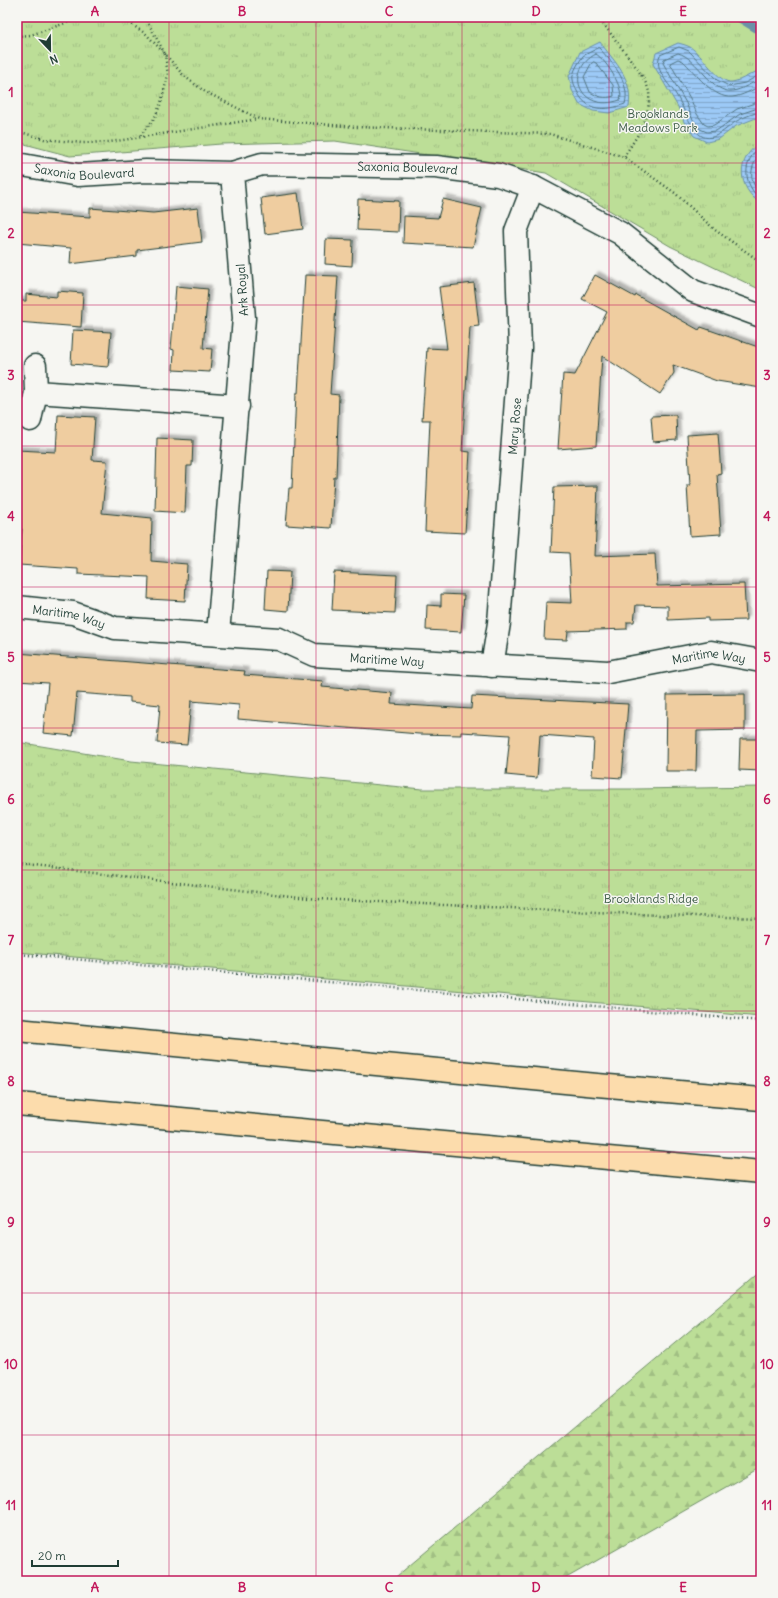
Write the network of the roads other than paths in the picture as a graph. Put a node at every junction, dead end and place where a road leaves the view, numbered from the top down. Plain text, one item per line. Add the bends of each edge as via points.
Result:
1 (17, 164) edge
2 (232, 173) junction
3 (533, 187) junction
4 (761, 316) edge
5 (35, 366) dead end
6 (36, 392) junction
7 (238, 406) junction
8 (30, 420) dead end
9 (17, 607) edge
10 (218, 634) junction
11 (761, 660) edge
12 (492, 666) junction
13 (17, 1030) edge
14 (761, 1099) edge
15 (17, 1104) edge
16 (761, 1172) edge

1 - 2 street, Saxonia Boulevard via 78,175 146,171
2 - 3 street, Saxonia Boulevard via 262,164 436,167 498,175
2 - 7 street, Ark Royal via 244,318
3 - 4 street, Saxonia Boulevard via 620,232 693,291
3 - 12 street, Mary Rose via 516,231 520,348 499,623
5 - 6 street
6 - 7 street
6 - 8 street
7 - 10 street, Ark Royal
9 - 10 street, Maritime Way via 74,613 115,628
10 - 12 street, Maritime Way via 280,639 314,655
11 - 12 street, Maritime Way via 711,652 608,672
13 - 14 highway
15 - 16 highway

